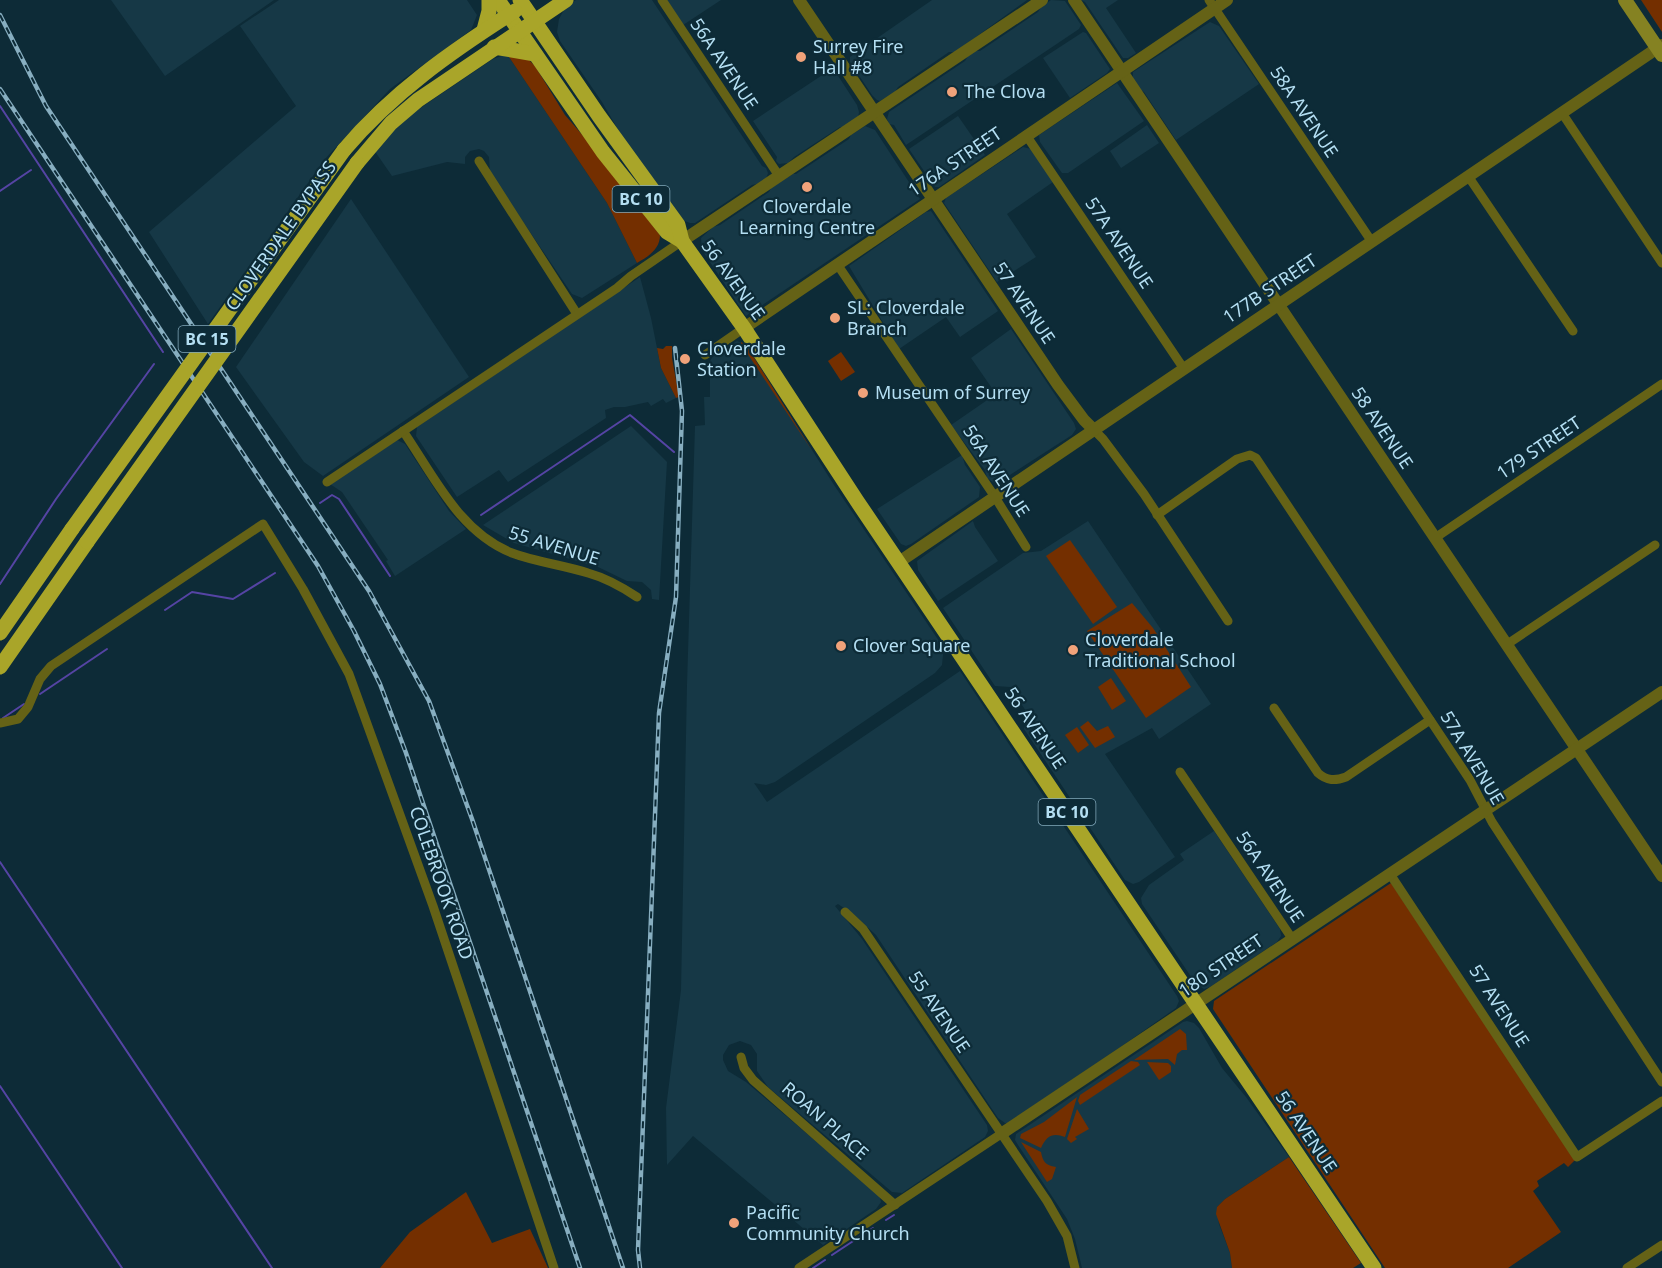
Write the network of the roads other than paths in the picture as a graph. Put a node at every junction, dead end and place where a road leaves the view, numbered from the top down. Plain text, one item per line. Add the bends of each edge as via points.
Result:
1 (489, 0) edge
2 (498, 0) edge
3 (662, 0) edge
4 (799, 0) edge
5 (1042, 0) edge
6 (1074, 0) edge
7 (1227, 0) edge
8 (1625, 0) edge
9 (1636, 0) edge
10 (525, 2) edge
11 (561, 3) edge
12 (1212, 4) edge
13 (509, 15) junction
14 (534, 21) junction
15 (484, 30) junction
16 (519, 31) junction
17 (494, 47) junction
18 (1661, 47) edge
19 (535, 54) junction
20 (557, 54) junction
21 (1121, 71) junction
22 (874, 113) junction
23 (1562, 113) junction
24 (1026, 135) junction
25 (479, 161) dead end
26 (779, 176) junction
27 (1468, 176) junction
28 (932, 200) junction
29 (682, 242) junction
30 (1372, 242) junction
31 (1662, 263) edge
32 (837, 264) junction
33 (1278, 305) junction
34 (578, 314) junction
35 (744, 328) junction
36 (1573, 331) dead end
37 (705, 355) dead end
38 (1184, 369) junction
39 (1662, 384) edge
40 (1094, 430) junction
41 (403, 431) junction
42 (327, 482) dead end
43 (995, 497) junction
44 (1157, 515) junction
45 (1435, 538) junction
46 (1655, 545) dead end
47 (1026, 547) dead end
48 (899, 562) junction
49 (637, 597) dead end
50 (1228, 621) dead end
51 (0, 633) edge
52 (1506, 645) junction
53 (0, 667) edge
54 (1662, 692) edge
55 (1274, 708) dead end
56 (1430, 720) junction
57 (0, 723) edge
58 (1577, 749) junction
59 (1180, 772) dead end
60 (1485, 810) junction
61 (1390, 874) junction
62 (1662, 876) edge
63 (845, 912) dead end
64 (1293, 940) junction
65 (1196, 1004) junction
66 (741, 1057) dead end
67 (1662, 1082) edge
68 (1662, 1101) edge
69 (1001, 1134) junction
70 (895, 1205) junction
71 (1662, 1245) edge
72 (554, 1268) edge
73 (799, 1268) edge
74 (1075, 1268) edge
75 (1374, 1268) edge
76 (1628, 1268) edge

1 - 15 highway
2 - 13 highway, 56 AVENUE / BC 10
3 - 26 street, 56A AVENUE
4 - 22 street, 57 AVENUE
5 - 22 street
6 - 21 street, 58 AVENUE
7 - 12 street, 176A STREET
8 - 18 main road
9 - 18 main road
10 - 13 highway, CLOVERDALE BYPASS / BC 15
10 - 14 highway, 56 AVENUE / BC 10
11 - 14 highway, CLOVERDALE BYPASS / BC 15
11 - 20 highway via 552,24
12 - 21 street, 176A STREET
12 - 30 street, 58A AVENUE
13 - 15 highway, CLOVERDALE BYPASS / BC 15
13 - 16 highway, 56 AVENUE / BC 10
14 - 16 highway, CLOVERDALE BYPASS / BC 15
14 - 20 highway, 56 AVENUE / BC 10
15 - 51 highway, CLOVERDALE BYPASS / BC 15, bridge via 402,90 344,150
16 - 17 highway, CLOVERDALE BYPASS / BC 15
16 - 19 highway, 56 AVENUE / BC 10
17 - 19 highway
17 - 53 highway, CLOVERDALE BYPASS / BC 15, bridge via 434,88 378,136
18 - 23 street, 177B STREET
19 - 29 highway, 56 AVENUE / BC 10 via 603,152 667,232
20 - 29 highway, 56 AVENUE / BC 10 via 678,225
21 - 24 street, 176A STREET
21 - 33 street, 58 AVENUE
22 - 26 street
22 - 28 street, 57 AVENUE
23 - 27 street, 177B STREET
23 - 31 street
24 - 28 street, 176A STREET
24 - 38 street, 57A AVENUE
25 - 34 street
26 - 29 street
27 - 30 street, 177B STREET
27 - 36 street
28 - 32 street, 176A STREET
28 - 40 street, 57 AVENUE via 1058,385
29 - 34 street
29 - 35 highway, 56 AVENUE / BC 10
30 - 33 street, 177B STREET
32 - 35 street, 176A STREET
32 - 43 street, 56A AVENUE
33 - 38 street, 177B STREET
33 - 45 street, 58 AVENUE
34 - 41 street
35 - 37 street, 176A STREET
35 - 48 highway, 56 AVENUE / BC 10
38 - 40 street, 177B STREET
39 - 45 street, 179 STREET
40 - 43 street, 177B STREET
40 - 44 street, 57 AVENUE
41 - 42 street
41 - 49 street, 55 AVENUE via 474,530 513,553 588,573
43 - 47 street, 56A AVENUE
43 - 48 street, 177B STREET
44 - 50 street, 57 AVENUE
44 - 56 street, 57A AVENUE via 1237,459 1250,455 1261,464
45 - 52 street, 58 AVENUE
46 - 52 street
48 - 65 highway, 56 AVENUE / BC 10
52 - 58 street, 58 AVENUE
54 - 58 street, 180 STREET
55 - 56 street via 1318,773 1333,780 1346,777
56 - 60 street, 57A AVENUE
57 - 72 street, COLEBROOK ROAD via 18,719 51,666 263,524 349,675 433,906
58 - 60 street, 180 STREET
58 - 62 street, 58 AVENUE
59 - 64 street, 56A AVENUE
60 - 61 street, 180 STREET
60 - 67 street, 57A AVENUE
61 - 64 street, 180 STREET
61 - 68 street, 57 AVENUE via 1577,1157
63 - 69 street, 55 AVENUE via 863,929
64 - 65 street, 180 STREET
65 - 69 street, 180 STREET
65 - 75 highway, 56 AVENUE / BC 10
66 - 70 street, ROAN PLACE via 753,1080
69 - 70 street, 180 STREET
69 - 74 street, 55 AVENUE via 1059,1220
70 - 73 street, 180 STREET
71 - 76 street

